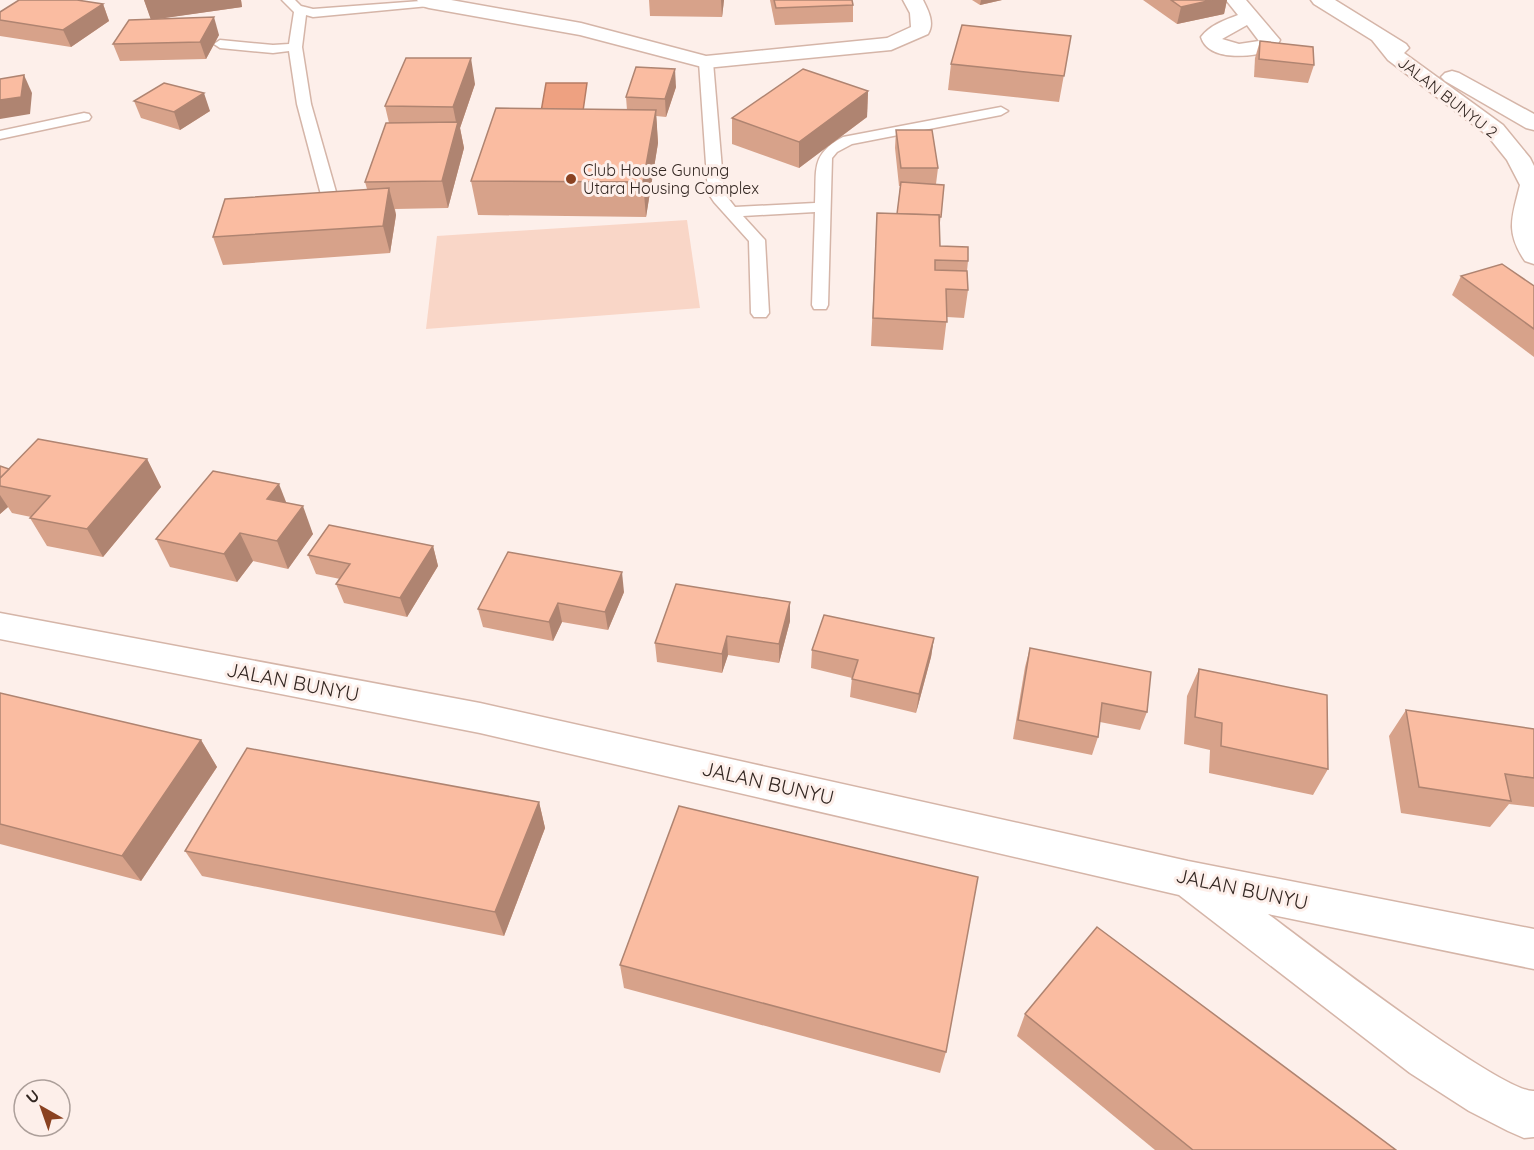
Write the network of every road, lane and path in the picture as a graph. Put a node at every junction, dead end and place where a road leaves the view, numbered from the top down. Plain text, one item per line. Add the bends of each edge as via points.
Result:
1 (288, 0) edge
2 (913, 0) edge
3 (1236, 0) edge
4 (1321, 0) edge
5 (428, 1) edge
6 (301, 10) junction
7 (1250, 16) dead end
8 (1380, 37) junction
9 (220, 44) dead end
10 (295, 47) junction
11 (706, 62) junction
12 (1001, 111) dead end
13 (84, 117) dead end
14 (1534, 123) edge
15 (0, 135) edge
16 (332, 206) edge
17 (823, 207) junction
18 (732, 212) junction
19 (1534, 256) edge
20 (820, 304) dead end
21 (760, 313) dead end
22 (0, 626) edge
23 (1188, 879) junction
24 (1534, 949) edge
25 (1534, 1114) edge

1 - 6 lane
2 - 11 street via 920,13 921,30 891,44
3 - 7 street
4 - 8 street
5 - 6 lane via 349,11
5 - 11 street via 581,29
6 - 10 lane
8 - 14 street
8 - 19 street, JALAN BUNYU 2 via 1395,56 1495,130 1518,158 1532,185 1524,238
9 - 10 lane
10 - 16 lane via 304,104
11 - 18 lane via 716,193
12 - 17 lane via 848,140 825,158
13 - 15 lane
17 - 18 lane
17 - 20 lane
18 - 21 lane via 757,240
22 - 23 street, JALAN BUNYU via 480,718
23 - 24 street, JALAN BUNYU
23 - 25 street via 1426,1057 1504,1105 1524,1115

